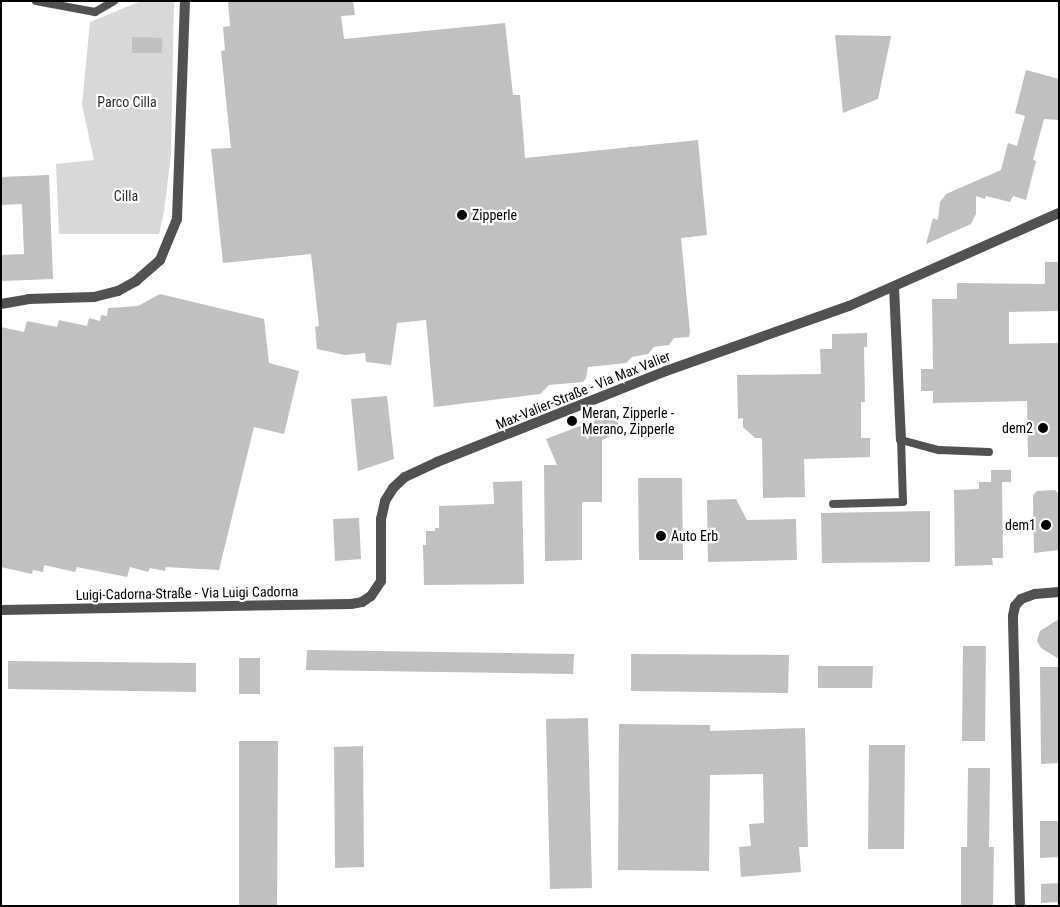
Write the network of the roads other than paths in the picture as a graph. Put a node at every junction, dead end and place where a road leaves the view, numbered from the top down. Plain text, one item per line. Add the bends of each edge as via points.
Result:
1 (36, 1) edge
2 (114, 1) edge
3 (185, 1) edge
4 (1059, 213) edge
5 (894, 287) junction
6 (1, 304) edge
7 (901, 440) junction
8 (989, 452) dead end
9 (833, 504) dead end
10 (1059, 592) edge
11 (371, 596) joint
12 (1, 610) edge
13 (1020, 906) edge

1 - 2 lane via 95,12
3 - 6 street via 177,219 160,260 136,281 118,291 94,297 28,299
4 - 5 street, Max-Valier-Straße - Via Max Valier
5 - 7 street
5 - 11 street, Max-Valier-Straße - Via Max Valier via 666,371 405,477 385,501 381,519 381,581
7 - 8 lane via 939,450
7 - 9 lane via 903,502
10 - 13 street via 1021,599 1013,616
11 - 12 street, Luigi-Cadorna-Straße - Via Luigi Cadorna via 352,604

